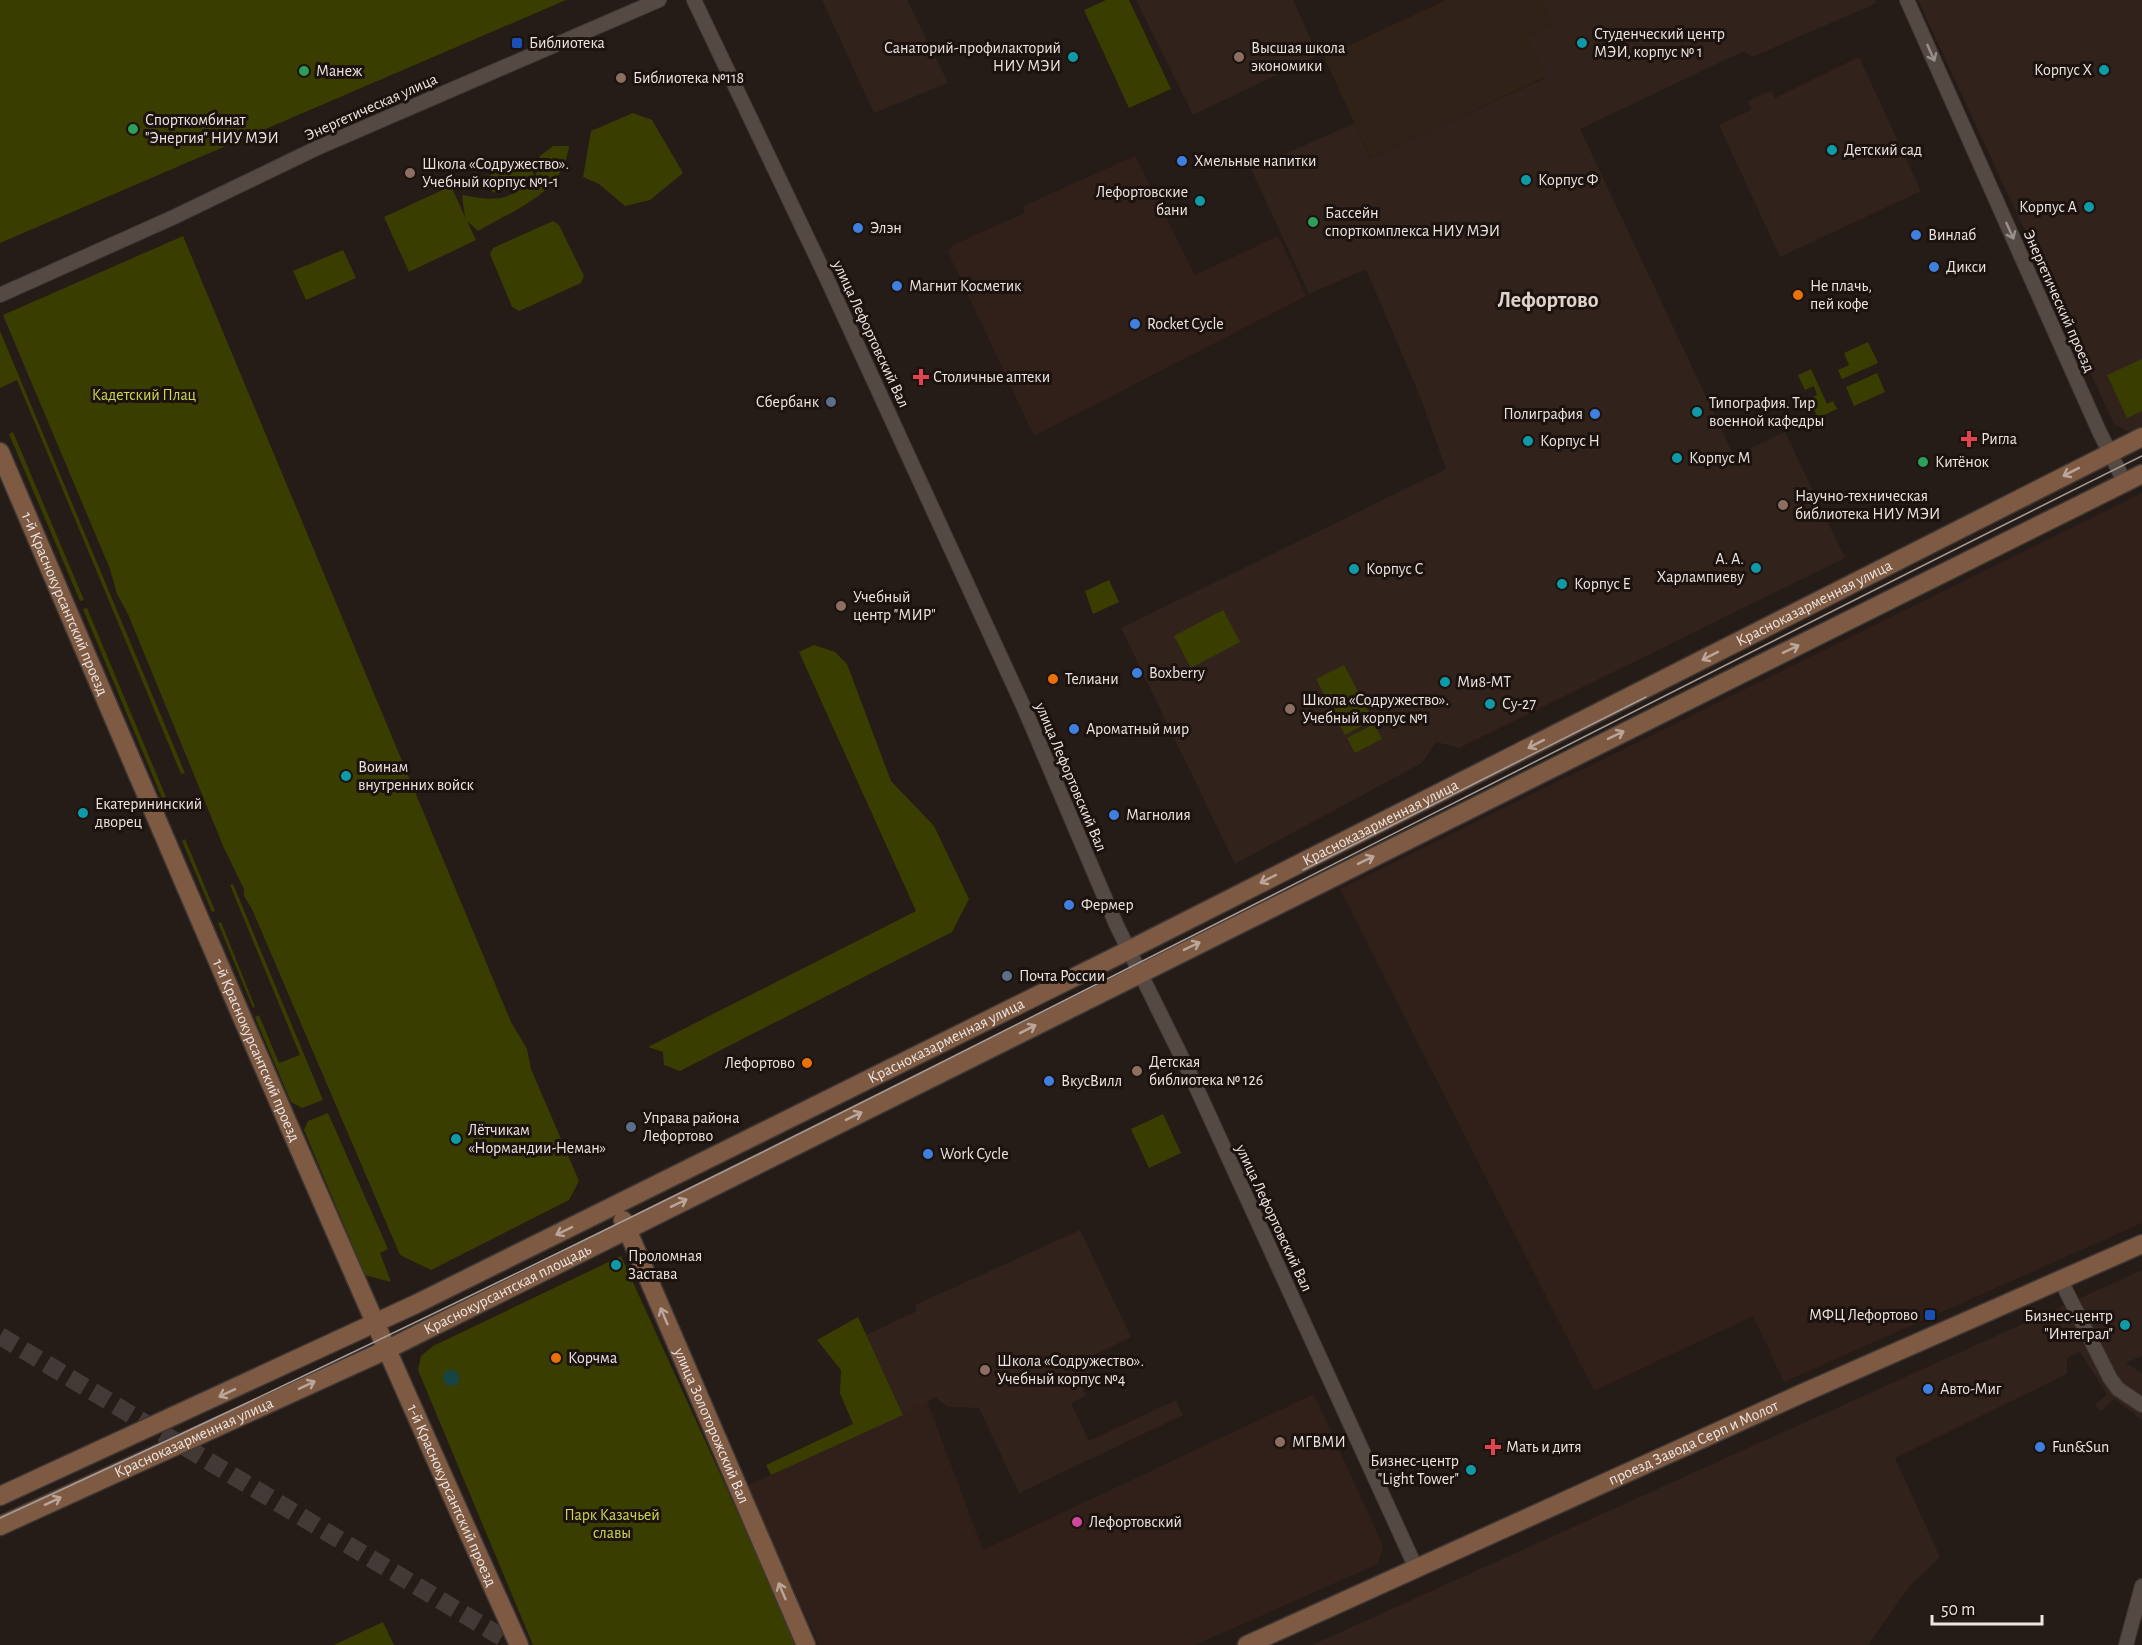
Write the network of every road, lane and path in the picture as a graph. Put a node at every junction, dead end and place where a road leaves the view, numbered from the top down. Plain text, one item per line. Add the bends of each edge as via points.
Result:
1 (659, 0) edge
2 (694, 0) edge
3 (1907, 0) edge
4 (0, 295) edge
5 (2142, 437) edge
6 (0, 452) edge
7 (2109, 452) junction
8 (2142, 474) edge
9 (2124, 483) junction
10 (1129, 950) junction
11 (1139, 972) junction
12 (616, 1205) junction
13 (627, 1229) junction
14 (2142, 1244) edge
15 (2061, 1281) junction
16 (374, 1322) junction
17 (386, 1350) junction
18 (2142, 1405) edge
19 (0, 1496) edge
20 (0, 1526) edge
21 (1416, 1568) junction
22 (2142, 1586) edge
23 (519, 1645) edge
24 (806, 1645) edge
25 (1247, 1645) edge
26 (2126, 1645) edge

1 - 4 street, Энергетическая улица via 317,148
2 - 10 street, улица Лефортовский Вал via 998,651
3 -> 7 street, Энергетический проезд
5 - 7 main road, Красноказарменная улица
6 - 16 main road, 1-й Краснокурсантский проезд
7 - 9 street, Энергетический проезд
7 -> 10 main road, Красноказарменная улица
8 - 9 main road, Красноказарменная улица
11 -> 9 main road, Красноказарменная улица
10 - 11 street, улица Лефортовский Вал
10 - 12 main road, Красноказарменная улица
13 -> 11 main road, Красноказарменная улица
11 - 21 street, улица Лефортовский Вал via 1192,1078
12 - 13 main road, улица Золоторожский Вал
12 -> 16 main road, Краснокурсантская площадь
13 - 17 main road, Краснокурсантская площадь
24 -> 13 main road, улица Золоторожский Вал
14 - 15 main road, проезд Завода Серп и Молот
15 - 18 street via 2110,1378 2118,1389
15 - 21 main road, проезд Завода Серп и Молот
16 - 17 main road, 1-й Краснокурсантский проезд
16 -> 19 main road, Красноказарменная улица
20 -> 17 main road, Красноказарменная улица
17 - 23 main road, 1-й Краснокурсантский проезд
21 - 25 main road, проезд Завода Серп и Молот
22 - 26 street

